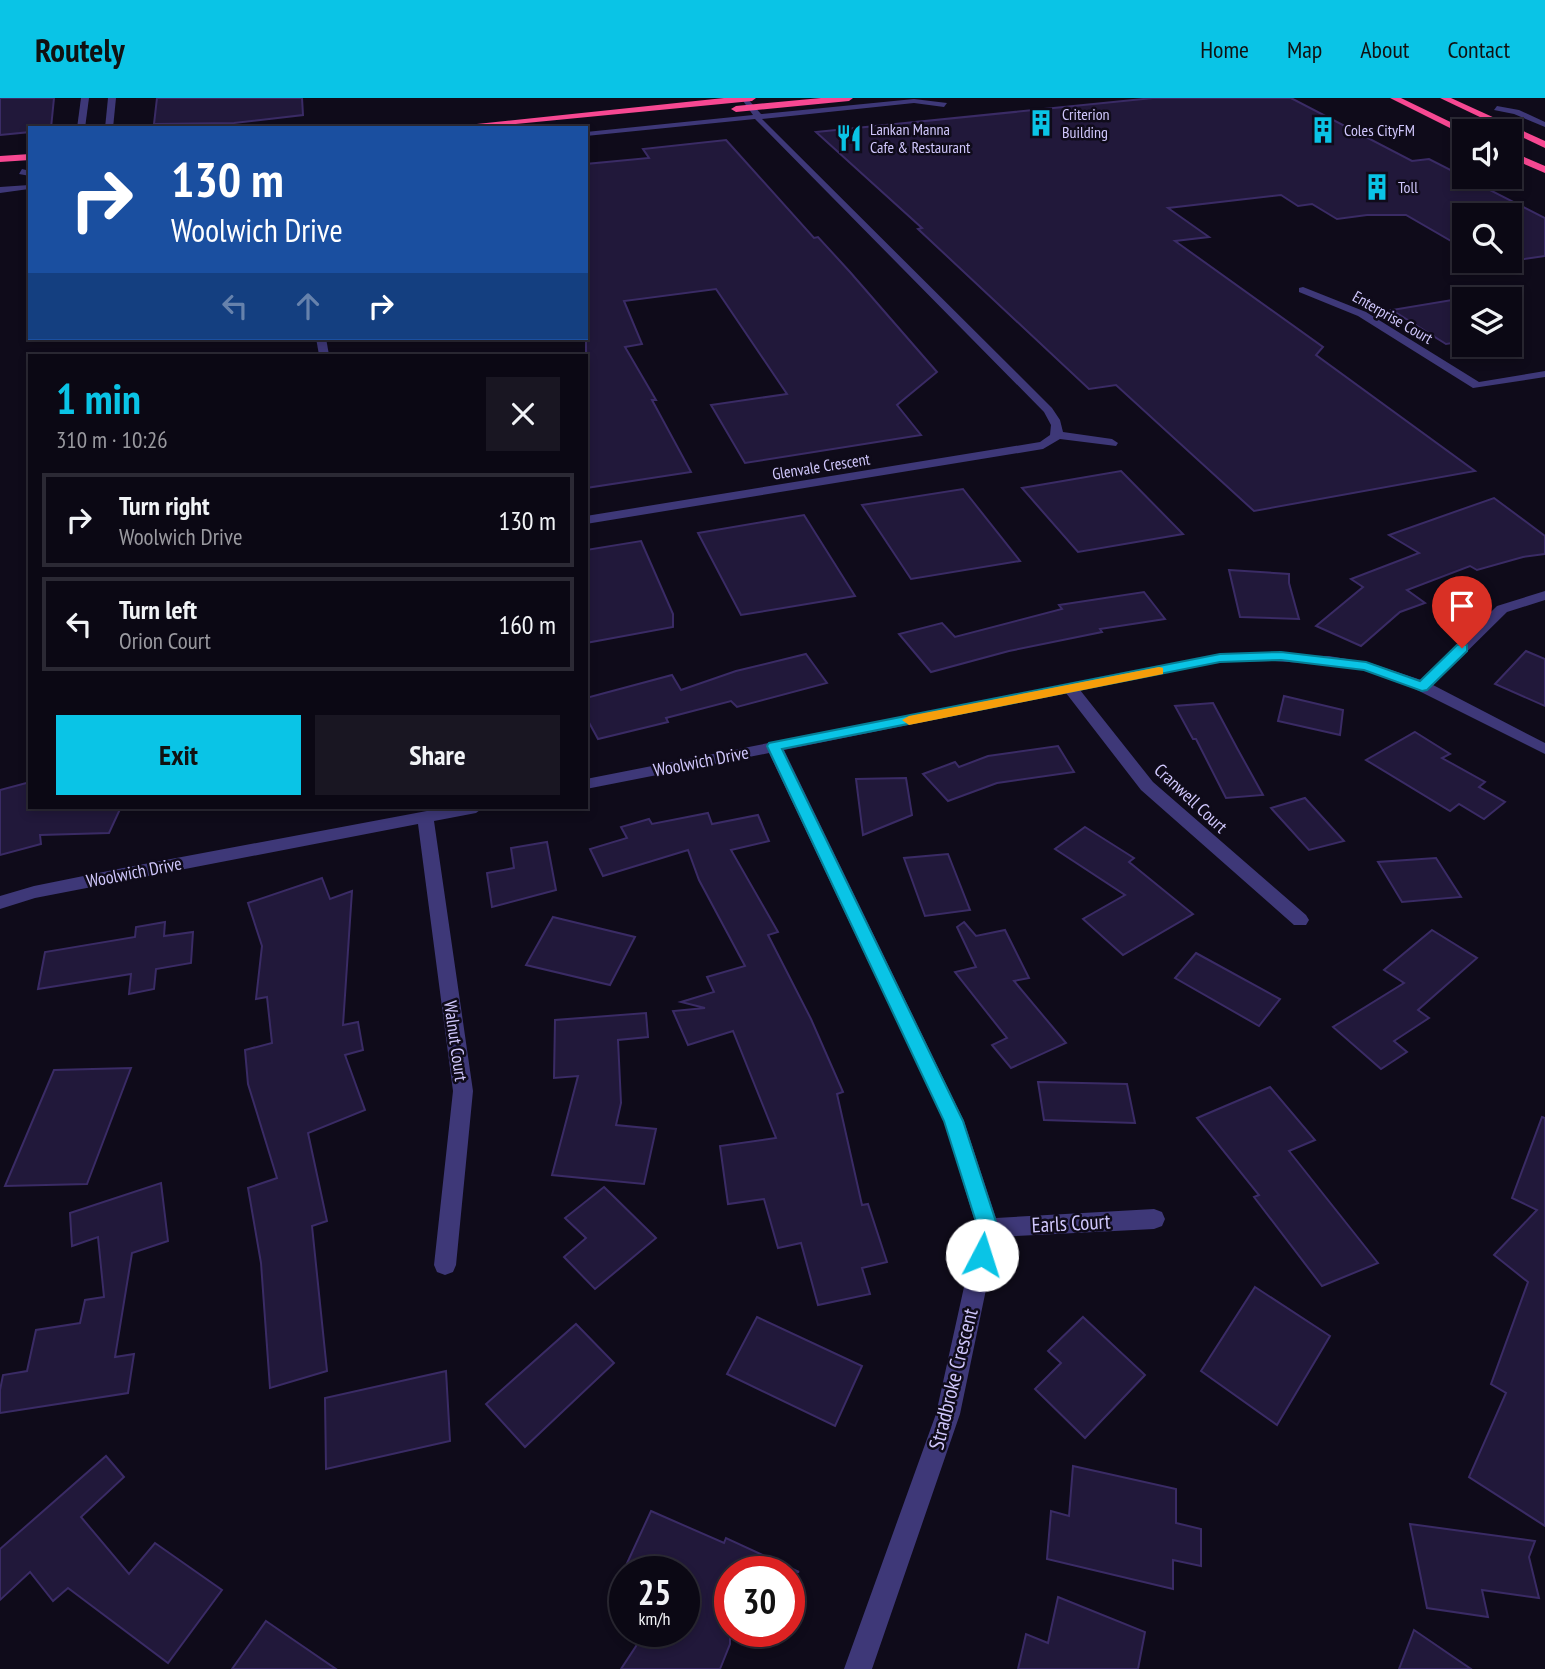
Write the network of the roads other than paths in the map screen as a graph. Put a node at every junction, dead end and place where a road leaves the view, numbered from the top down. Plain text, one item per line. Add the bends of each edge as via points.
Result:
1 (85, 98) edge
2 (112, 98) edge
3 (849, 98) edge
4 (1394, 98) edge
5 (1444, 98) edge
6 (744, 99) edge
7 (944, 105) dead end
8 (755, 107) edge
9 (1497, 108) dead end
10 (110, 117) junction
11 (82, 124) edge
12 (1545, 125) edge
13 (108, 126) edge
14 (465, 126) edge
15 (568, 126) edge
16 (1452, 126) edge
17 (588, 134) edge
18 (1545, 145) edge
19 (28, 157) edge
20 (0, 159) edge
21 (1522, 159) edge
22 (1545, 170) edge
23 (26, 187) dead end
24 (0, 190) edge
25 (1303, 290) dead end
26 (1545, 374) edge
27 (1057, 435) junction
28 (1112, 443) dead end
29 (588, 520) edge
30 (1545, 595) edge
31 (1422, 687) junction
32 (1071, 689) junction
33 (774, 746) junction
34 (1545, 749) edge
35 (588, 784) edge
36 (466, 809) edge
37 (425, 817) junction
38 (0, 903) edge
39 (1300, 920) dead end
40 (1154, 1219) dead end
41 (988, 1228) junction
42 (445, 1265) dead end
43 (858, 1669) edge

1 - 11 street
2 - 10 street
3 - 8 highway
4 - 16 highway
5 - 18 highway
6 - 8 highway
6 - 14 highway
7 - 8 street via 914,101
8 - 15 highway
8 - 17 street
8 - 27 street via 759,121 1048,410 1057,423
9 - 12 street
10 - 11 street
10 - 13 street
19 - 20 highway
21 - 22 highway
23 - 24 street
25 - 26 street, Enterprise Court via 1362,314 1477,386
27 - 28 street
27 - 29 street, Glenvale Crescent via 1043,445
30 - 31 street via 1502,609
31 - 32 street, Woolwich Drive via 1366,666 1281,656 1220,658
31 - 34 street, Woolwich Drive
32 - 33 street, Woolwich Drive
32 - 39 street, Cranwell Court via 1147,786
33 - 35 street, Woolwich Drive
33 - 41 street, Stradbroke Crescent via 954,1121
36 - 37 street, Woolwich Drive
37 - 38 street, Woolwich Drive via 34,892
37 - 42 street, Walnut Court via 463,1091
40 - 41 street, Earls Court
41 - 43 street, Stradbroke Crescent via 948,1414

